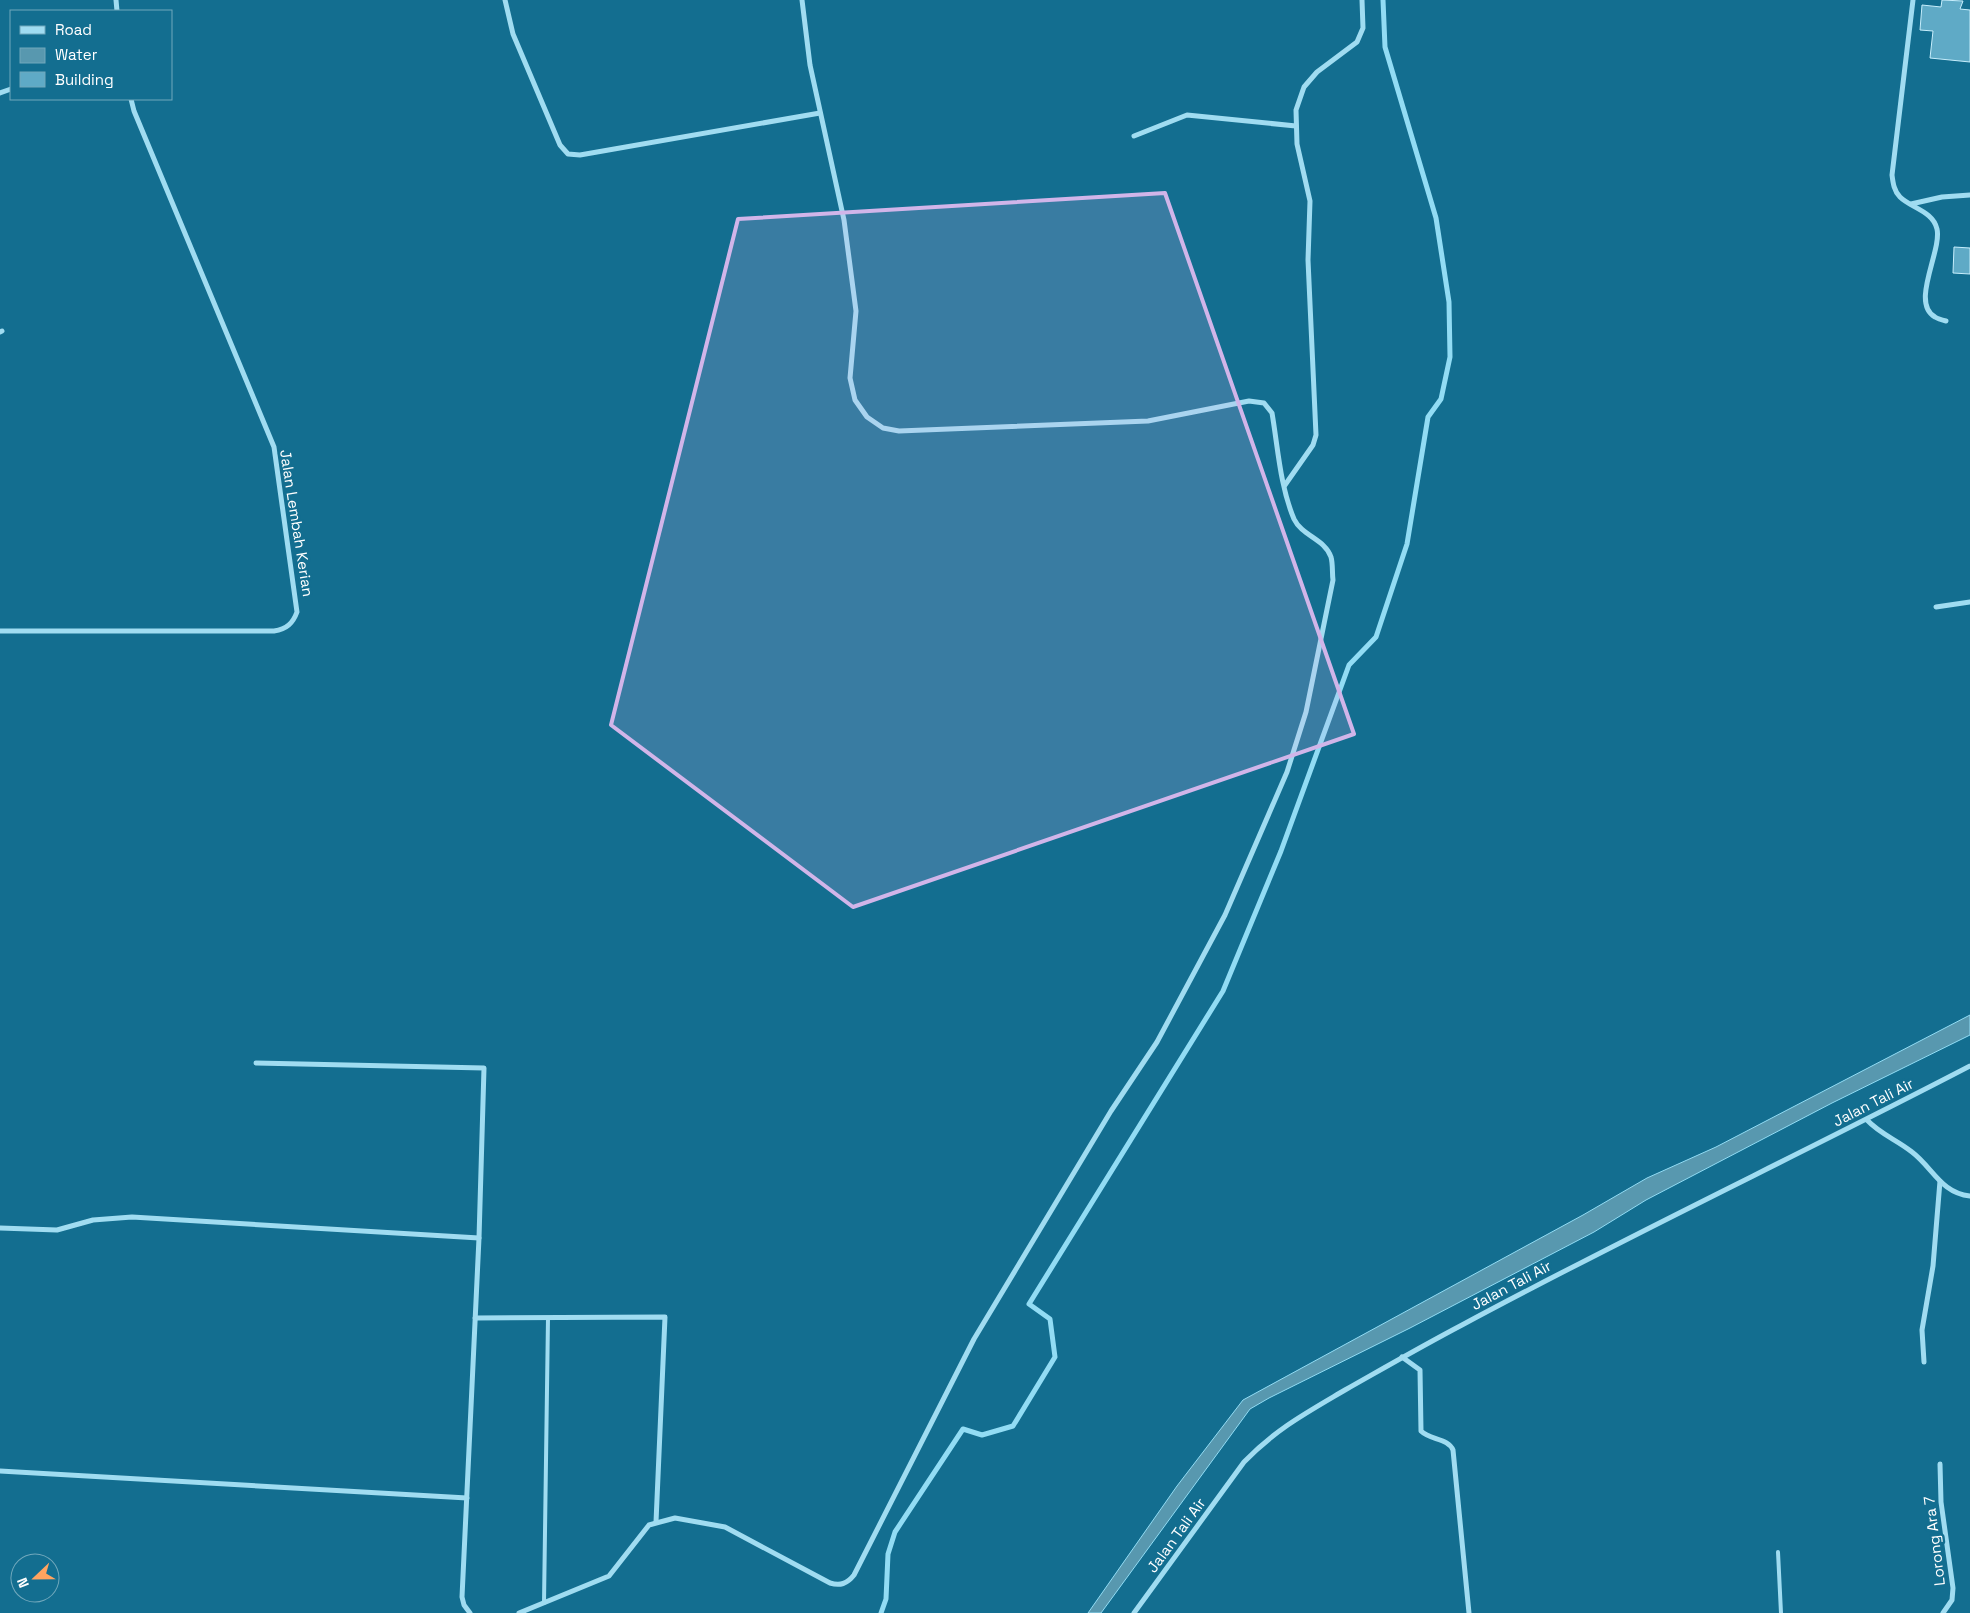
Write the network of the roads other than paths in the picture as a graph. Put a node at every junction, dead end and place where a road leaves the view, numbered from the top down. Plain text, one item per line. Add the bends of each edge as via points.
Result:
1 (505, 0) edge
2 (802, 0) edge
3 (1362, 0) edge
4 (1914, 0) edge
5 (132, 100) edge
6 (820, 113) junction
7 (1296, 126) junction
8 (1134, 136) dead end
9 (1970, 194) edge
10 (1910, 204) junction
11 (1946, 321) dead end
12 (1284, 486) junction
13 (1970, 602) edge
14 (1936, 607) dead end
15 (0, 631) edge
16 (256, 1062) dead end
17 (1970, 1066) edge
18 (1867, 1120) junction
19 (1940, 1181) junction
20 (1970, 1196) edge
21 (0, 1228) edge
22 (479, 1238) junction
23 (475, 1318) junction
24 (548, 1318) junction
25 (1402, 1357) junction
26 (1924, 1362) dead end
27 (1940, 1464) dead end
28 (0, 1471) edge
29 (467, 1498) junction
30 (656, 1522) junction
31 (1778, 1552) dead end
32 (544, 1603) junction
33 (470, 1613) edge
34 (519, 1613) edge
35 (1134, 1613) edge
36 (1469, 1613) edge
37 (1781, 1613) edge
38 (1943, 1613) edge

1 - 6 street via 513,34 560,144 568,154 580,156
2 - 6 street
3 - 7 street via 1363,28 1357,42 1304,87 1296,110
4 - 10 street via 1892,175 1894,188
5 - 15 street, Jalan Lembah Kerian via 274,447 297,612 289,625 274,631
6 - 12 street via 844,220 856,311 850,378 855,400 867,417 883,428 899,432 1148,421 1249,401 1264,403 1272,413
7 - 8 street via 1187,115
7 - 12 street via 1310,201 1308,260 1316,435 1313,445
9 - 10 street
10 - 11 street via 1932,218 1937,229 1925,294 1926,308 1933,317
12 - 30 street via 1298,526 1328,551 1333,580 1306,712 1287,772 1224,915 1157,1042 1111,1111 974,1339 854,1576 844,1584 836,1585 725,1527 675,1518
13 - 14 street
16 - 22 street via 484,1068
17 - 18 street, Jalan Tali Air
18 - 19 street via 1876,1130 1911,1151
18 - 25 street, Jalan Tali Air via 1525,1291
19 - 20 street via 1951,1191
19 - 26 street via 1933,1266 1922,1330
21 - 22 street via 57,1230 93,1220 132,1217
22 - 23 street
23 - 24 street
23 - 29 street
24 - 30 street via 665,1317
24 - 32 lane
25 - 35 street, Jalan Tali Air via 1289,1422 1263,1442 1244,1462
25 - 36 street via 1420,1370 1422,1431 1448,1443 1454,1450
27 - 38 street, Lorong Ara 7 via 1941,1502 1953,1588 1952,1600
28 - 29 street
29 - 33 street via 462,1601
30 - 32 street via 646,1529 609,1576
31 - 37 lane
32 - 34 street

